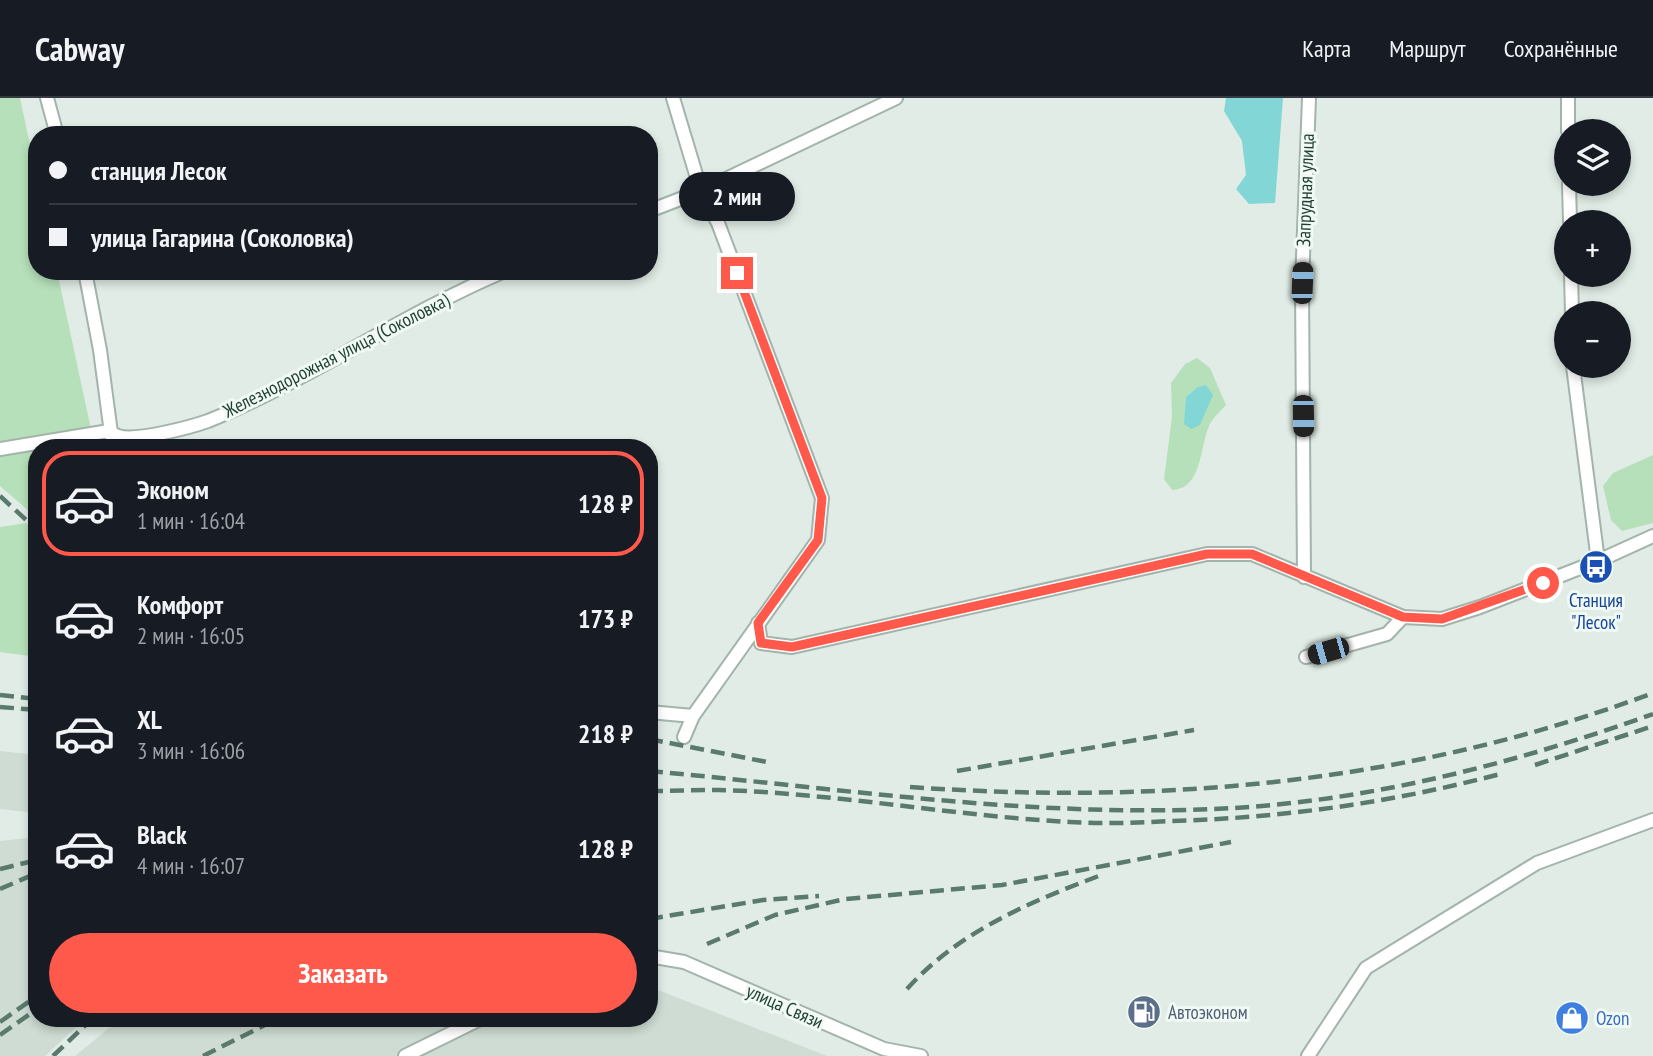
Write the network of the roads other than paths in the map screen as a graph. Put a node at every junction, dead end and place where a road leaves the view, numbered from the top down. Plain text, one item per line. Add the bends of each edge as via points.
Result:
1 (47, 98) edge
2 (673, 98) edge
3 (896, 98) edge
4 (1309, 98) edge
5 (1568, 98) edge
6 (1568, 119) edge
7 (55, 126) edge
8 (701, 191) junction
9 (658, 208) edge
10 (87, 280) edge
11 (484, 280) edge
12 (1575, 378) edge
13 (109, 431) junction
14 (61, 439) edge
15 (111, 439) edge
16 (28, 444) edge
17 (0, 449) edge
18 (1653, 536) edge
19 (1598, 561) junction
20 (1304, 577) junction
21 (1403, 617) junction
22 (758, 623) junction
23 (1306, 657) dead end
24 (658, 713) edge
25 (692, 716) junction
26 (684, 737) dead end
27 (1653, 820) edge
28 (658, 958) edge
29 (464, 1027) edge
30 (405, 1056) edge
31 (921, 1056) edge
32 (1308, 1056) edge

1 - 7 street
2 - 8 street
3 - 8 street
4 - 20 street, Запрудная улица via 1302,283
5 - 6 street
8 - 9 street
8 - 22 street via 718,223 822,498 818,540
10 - 13 street
11 - 13 street, Железнодорожная улица (Соколовка) via 289,383 206,421 156,435 119,437
12 - 19 street
13 - 14 street, Железнодорожная улица (Соколовка)
13 - 15 street
16 - 17 street, Железнодорожная улица (Соколовка)
18 - 19 street
19 - 21 street via 1442,619
20 - 21 street
20 - 22 street via 1252,554 1207,554 792,647 761,643
21 - 23 street via 1387,634
22 - 25 street
24 - 25 street
25 - 26 street
27 - 32 street via 1537,863 1366,968
28 - 31 street, улица Связи via 684,962 884,1049
29 - 30 street

